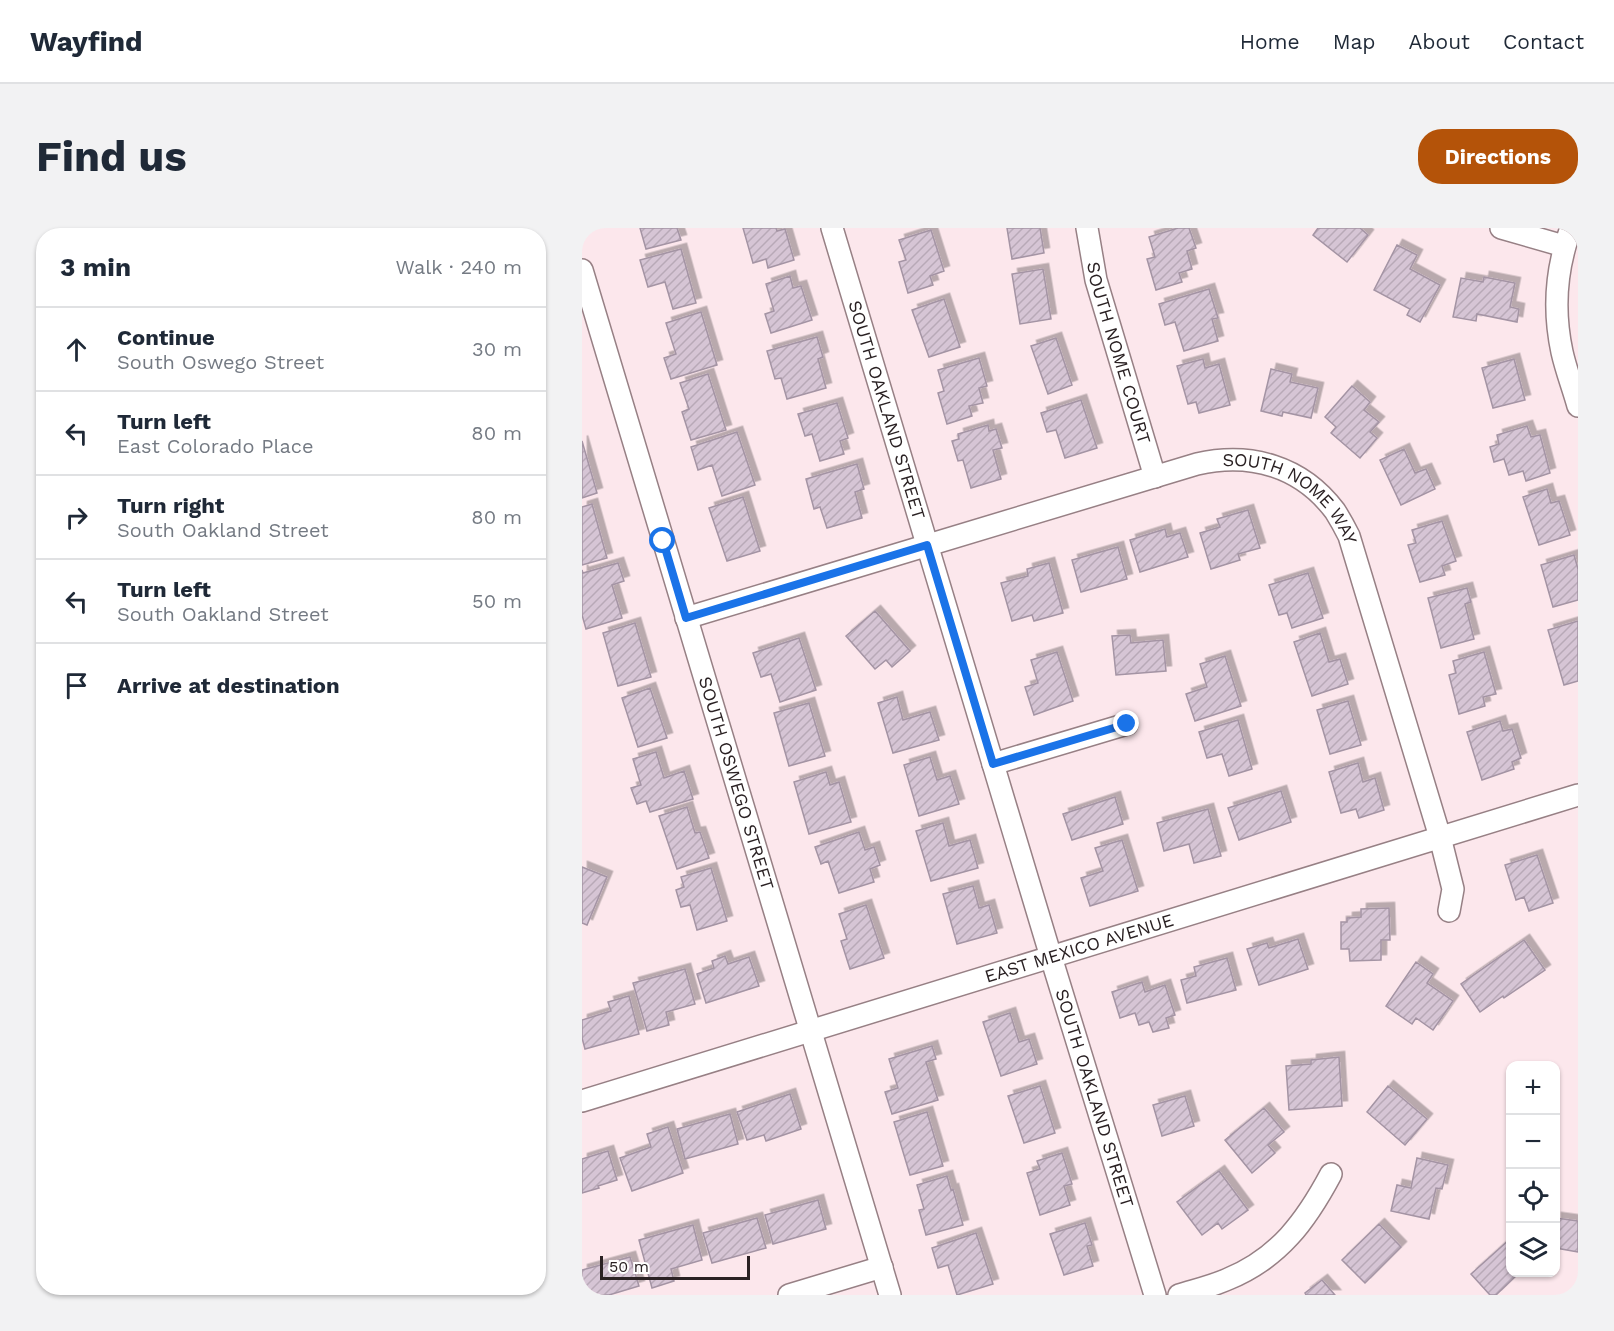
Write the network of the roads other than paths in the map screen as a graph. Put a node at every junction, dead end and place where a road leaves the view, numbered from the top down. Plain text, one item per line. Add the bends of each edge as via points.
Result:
1 (832, 228) edge
2 (1087, 228) edge
3 (1501, 228) edge
4 (1567, 237) edge
5 (582, 270) edge
6 (586, 296) edge
7 (1578, 406) edge
8 (1155, 477) junction
9 (927, 545) junction
10 (686, 618) junction
11 (1127, 724) dead end
12 (993, 764) junction
13 (1578, 795) edge
14 (1440, 837) junction
15 (1449, 911) dead end
16 (1051, 957) junction
17 (811, 1031) junction
18 (582, 1101) edge
19 (1331, 1174) dead end
20 (882, 1267) junction
21 (789, 1295) edge
22 (890, 1295) edge
23 (1155, 1295) edge
24 (1179, 1295) edge

1 - 9 street, SOUTH OAKLAND STREET
2 - 8 street, SOUTH NOME COURT via 1096,280
3 - 4 street
4 - 7 street via 1557,287 1557,320 1562,354
5 - 6 street, SOUTH OSWEGO STREET
6 - 10 street, SOUTH OSWEGO STREET
8 - 9 street, SOUTH NOME WAY
8 - 14 street, SOUTH NOME WAY via 1210,461 1262,462 1309,484 1336,513 1349,536
9 - 10 street, SOUTH NOME WAY
9 - 12 street, SOUTH OAKLAND STREET
10 - 17 street, SOUTH OSWEGO STREET
11 - 12 street
12 - 16 street, SOUTH OAKLAND STREET
13 - 14 street, EAST MEXICO AVENUE
14 - 15 street, SOUTH NOME WAY via 1453,889
14 - 16 street, EAST MEXICO AVENUE
16 - 17 street, EAST MEXICO AVENUE
16 - 23 street, SOUTH OAKLAND STREET
17 - 18 street, EAST MEXICO AVENUE
17 - 20 street, SOUTH OSWEGO STREET
19 - 24 street via 1299,1227 1278,1248 1228,1279
20 - 21 street
20 - 22 street, SOUTH OSWEGO STREET

